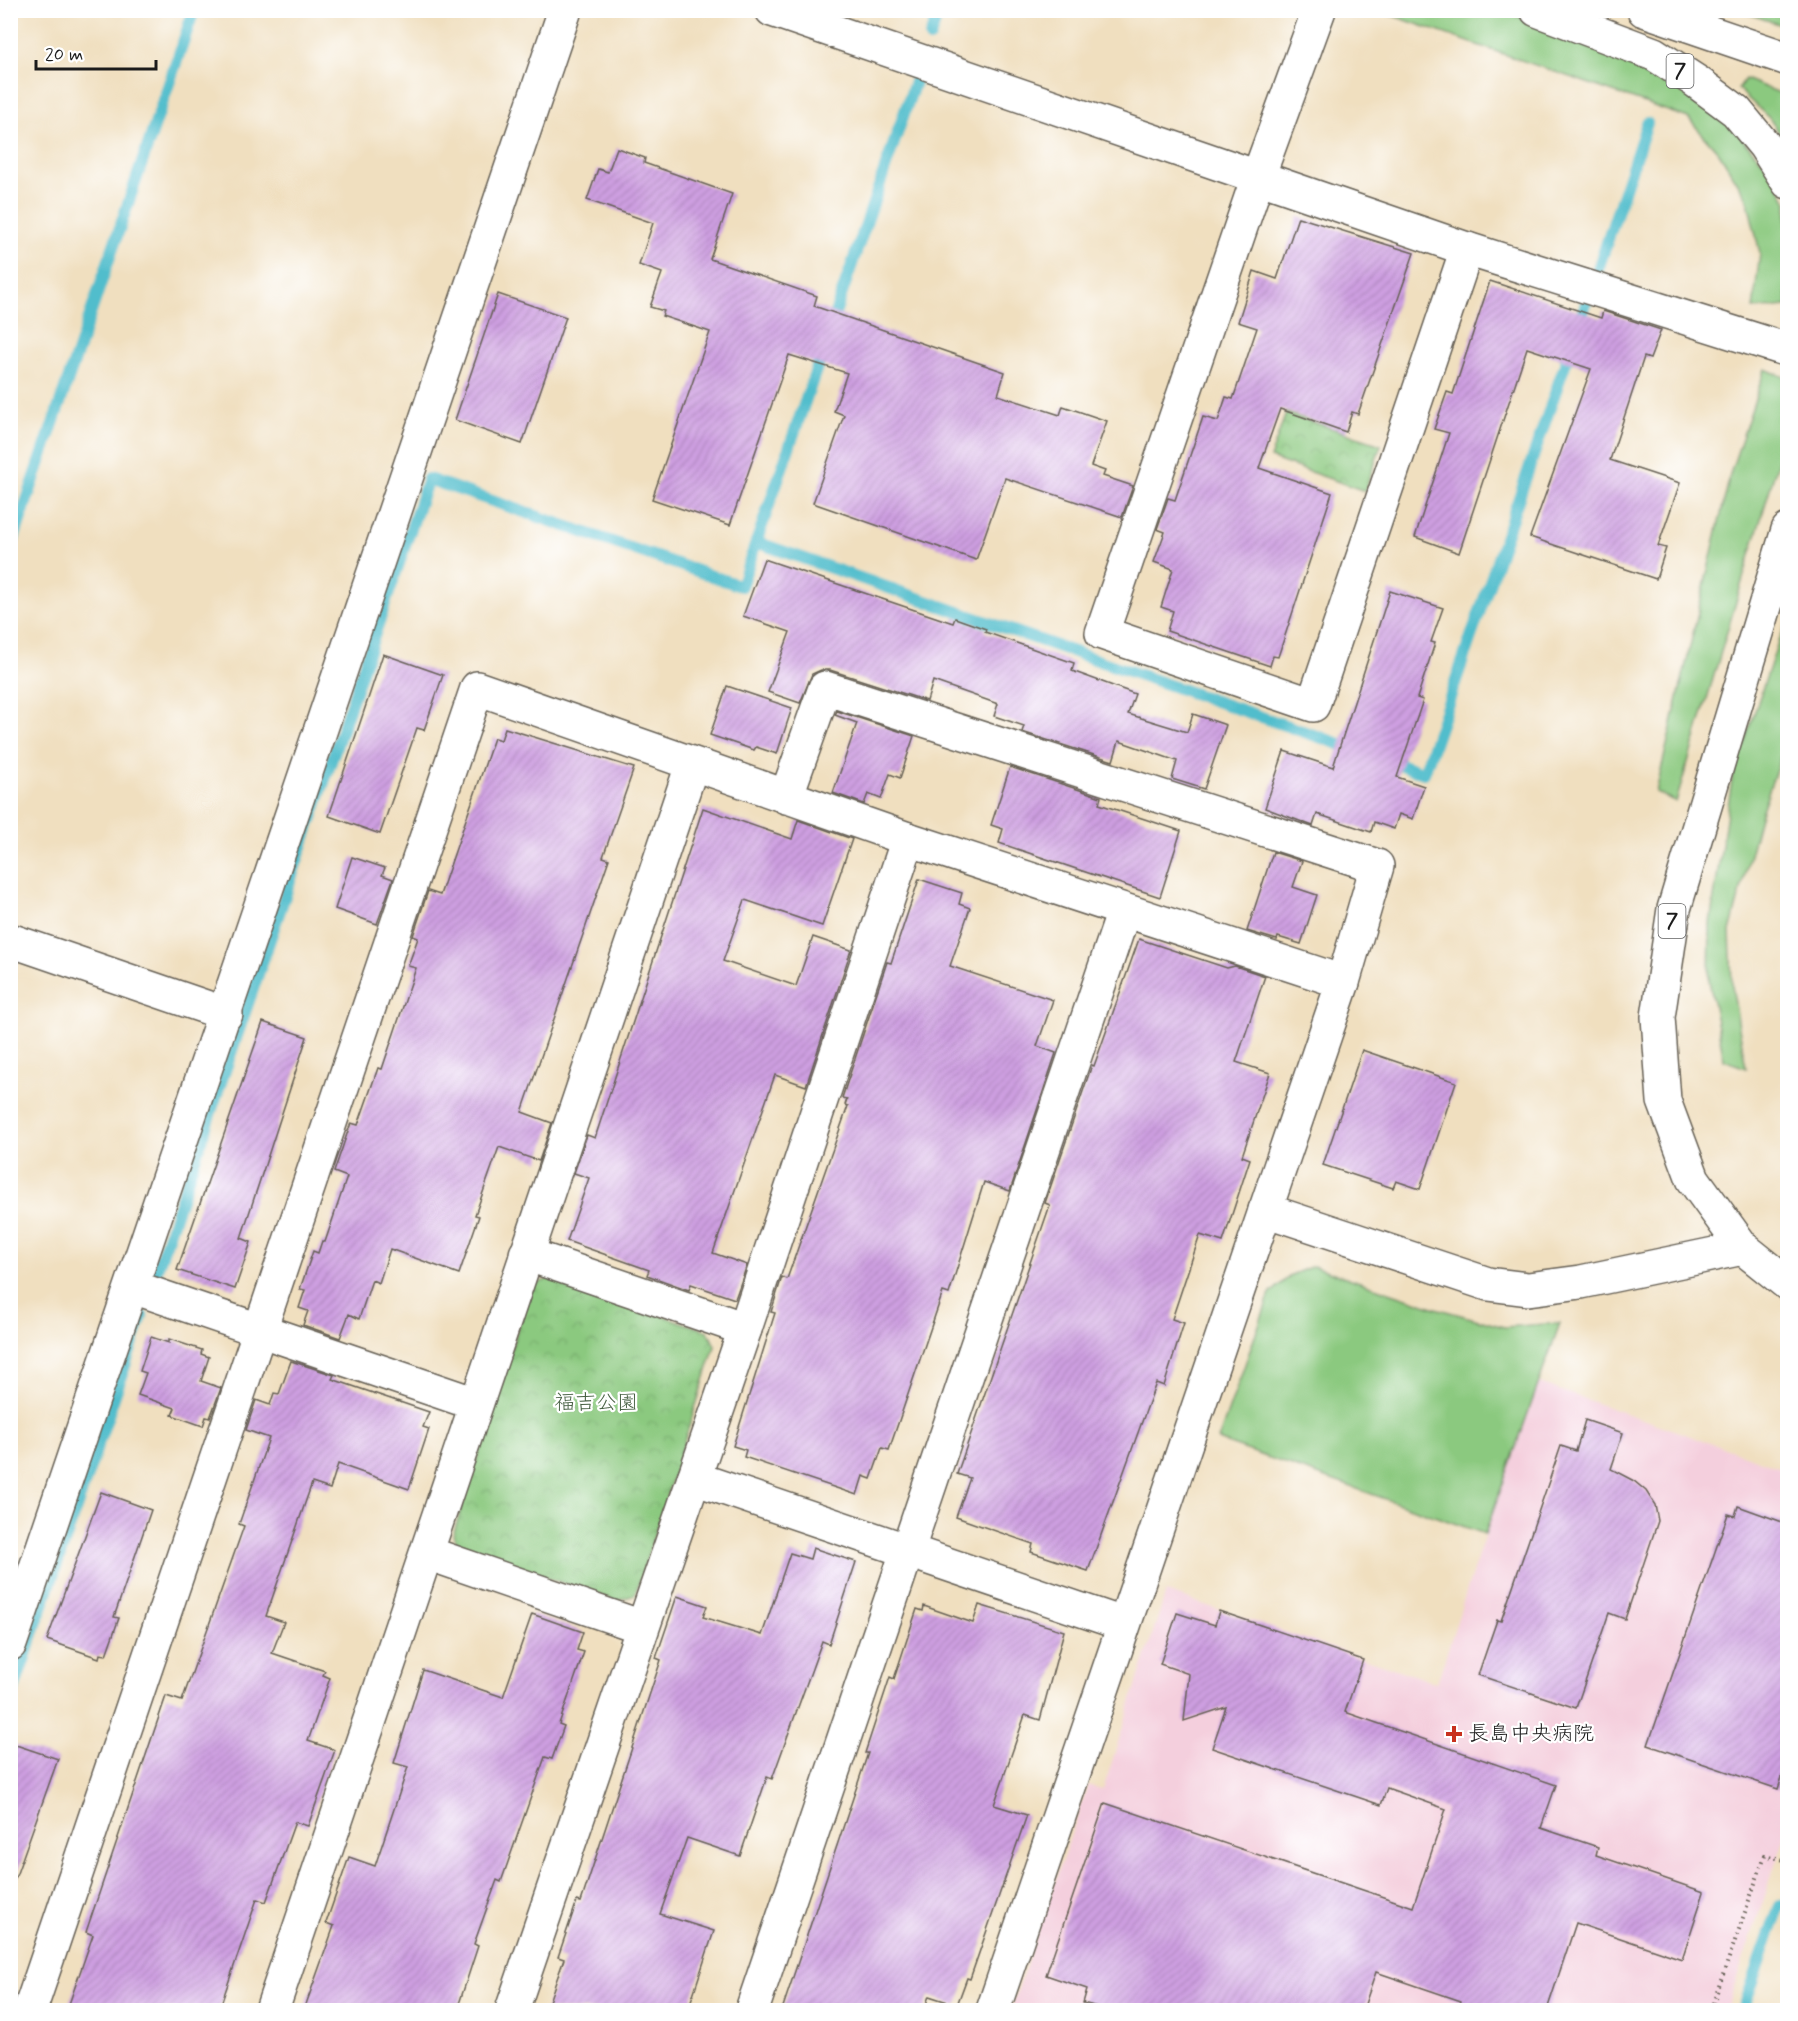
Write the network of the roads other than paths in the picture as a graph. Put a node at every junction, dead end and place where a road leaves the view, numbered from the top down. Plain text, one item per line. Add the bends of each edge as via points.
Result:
1 (565, 10) edge
2 (772, 10) edge
3 (1319, 10) edge
4 (1537, 10) edge
5 (1644, 10) edge
6 (1788, 59) edge
7 (1258, 177) junction
8 (1788, 182) edge
9 (1467, 249) junction
10 (1788, 350) edge
11 (1788, 530) edge
12 (1780, 569) edge
13 (692, 765) junction
14 (786, 797) junction
15 (908, 839) junction
16 (1124, 911) junction
17 (10, 940) edge
18 (1343, 982) junction
19 (226, 1014) junction
20 (1265, 1210) junction
21 (1743, 1248) junction
22 (526, 1254) junction
23 (1788, 1284) edge
24 (134, 1287) junction
25 (745, 1329) junction
26 (262, 1331) junction
27 (476, 1404) junction
28 (693, 1478) junction
29 (908, 1550) junction
30 (427, 1553) junction
31 (1123, 1624) junction
32 (642, 1626) junction
33 (10, 1644) edge
34 (30, 2010) edge
35 (272, 2010) edge
36 (512, 2010) edge
37 (752, 2010) edge
38 (993, 2010) edge

1 - 19 street
2 - 7 street
3 - 7 street
4 - 8 street, 7 via 1654,54 1697,82 1736,111
5 - 6 street, 7
7 - 9 street
7 - 9 street via 1102,633 1313,705
9 - 10 street
11 - 12 street, 7
12 - 21 street, 7 via 1674,909 1658,1017 1664,1101 1680,1146 1693,1179
13 - 14 street
13 - 22 street
13 - 26 street via 477,688
14 - 15 street
14 - 18 street via 825,688 1365,862 1377,866
15 - 16 street
15 - 25 street
16 - 18 street
16 - 29 street
17 - 19 street
18 - 20 street
19 - 24 street
20 - 21 street via 1488,1284 1528,1289 1581,1282
20 - 31 street
21 - 23 street, 7
22 - 25 street
22 - 27 street
24 - 26 street
24 - 33 street
25 - 28 street
26 - 27 street
26 - 34 street
27 - 30 street
28 - 29 street
28 - 32 street
29 - 31 street
29 - 37 street
30 - 32 street
30 - 35 street
31 - 38 street
32 - 36 street

